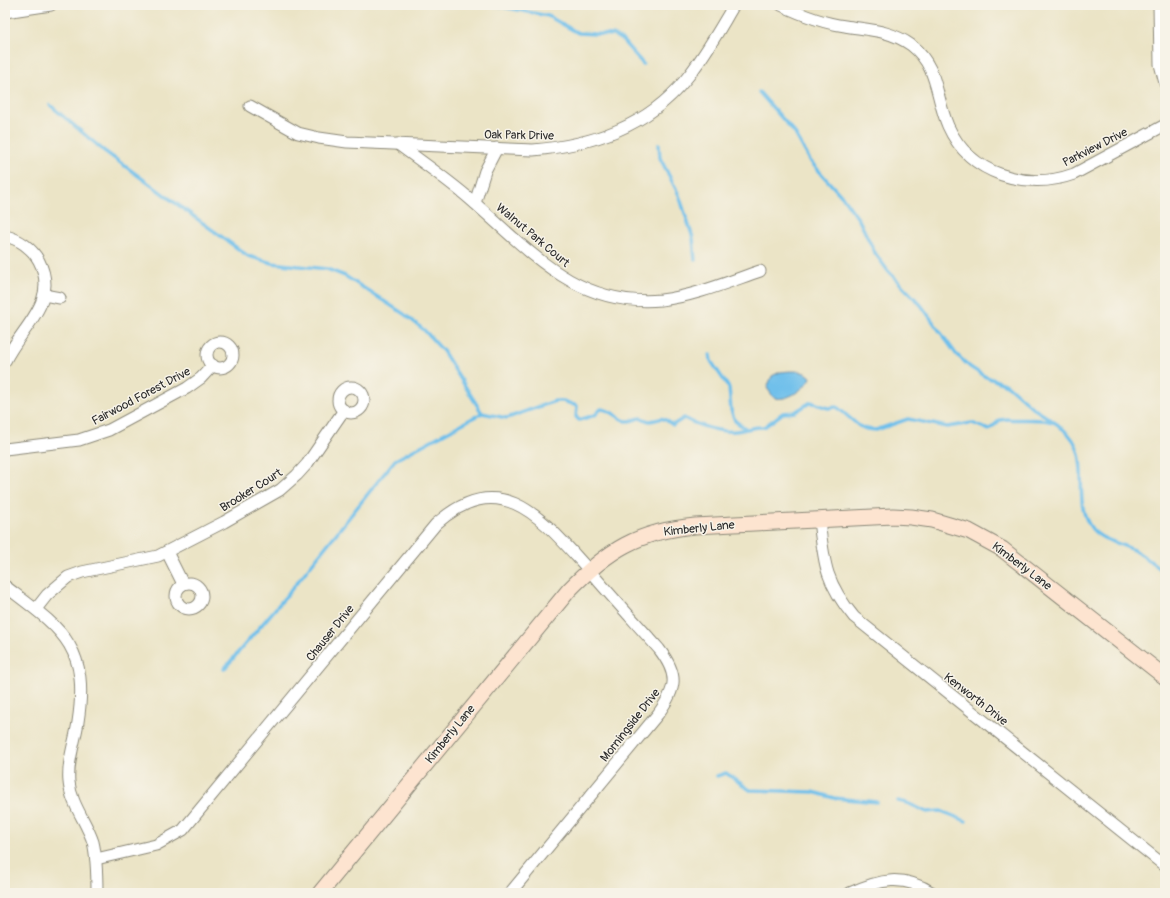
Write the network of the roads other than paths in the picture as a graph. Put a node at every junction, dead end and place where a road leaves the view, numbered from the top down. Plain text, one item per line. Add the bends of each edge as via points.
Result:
1 (51, 5) edge
2 (734, 5) edge
3 (782, 5) edge
4 (1159, 5) edge
5 (5, 12) edge
6 (1165, 84) edge
7 (250, 106) dead end
8 (1165, 125) edge
9 (398, 144) junction
10 (498, 148) junction
11 (475, 203) junction
12 (5, 236) edge
13 (760, 271) dead end
14 (44, 295) junction
15 (60, 298) dead end
16 (5, 361) edge
17 (213, 365) dead end
18 (344, 410) dead end
19 (5, 448) edge
20 (819, 520) junction
21 (167, 552) junction
22 (588, 570) junction
23 (183, 584) dead end
24 (5, 586) edge
25 (36, 609) junction
26 (1165, 677) edge
27 (96, 859) junction
28 (1165, 866) edge
29 (97, 893) edge
30 (320, 893) edge
31 (510, 893) edge
32 (850, 893) edge
33 (933, 893) edge

1 - 5 street
2 - 10 street, Oak Park Drive via 686,80 652,112 603,137 563,148
3 - 8 street, Parkview Drive via 822,22 885,32 911,45 929,64 949,126 957,140 980,164 1009,178 1044,182 1060,179
4 - 6 street via 1160,64
7 - 9 street, Oak Park Drive via 298,133 319,138
9 - 10 street, Oak Park Drive
9 - 11 street, Walnut Park Court
10 - 11 street via 485,171
11 - 13 street, Walnut Park Court via 550,269 591,291 614,298 662,300
12 - 14 street via 29,248 36,257 45,279
14 - 15 street
14 - 16 street via 35,317 10,350
17 - 19 street, Fairwood Forest Drive via 187,388 109,430 79,440
18 - 21 street, Brooker Court via 307,464 290,481 243,511
20 - 22 street, Kimberly Lane via 674,528 638,538 605,556
20 - 26 street, Kimberly Lane via 911,517 950,525 979,536 1020,562
20 - 28 street, Kenworth Drive via 826,570 842,603 854,618
21 - 23 street
21 - 25 street, Brooker Court via 146,560 68,577 47,595
22 - 27 street, Chauser Drive via 549,526 527,508 494,499 468,503 457,508 436,524 183,830 156,845
22 - 30 street, Kimberly Lane
22 - 31 street, Morningside Drive via 670,663 674,681 672,690 658,714
24 - 25 street
25 - 27 street via 61,632 76,658 80,674 80,703 69,768 69,783 72,798 93,842
27 - 29 street
32 - 33 street via 874,882 897,880 912,883

